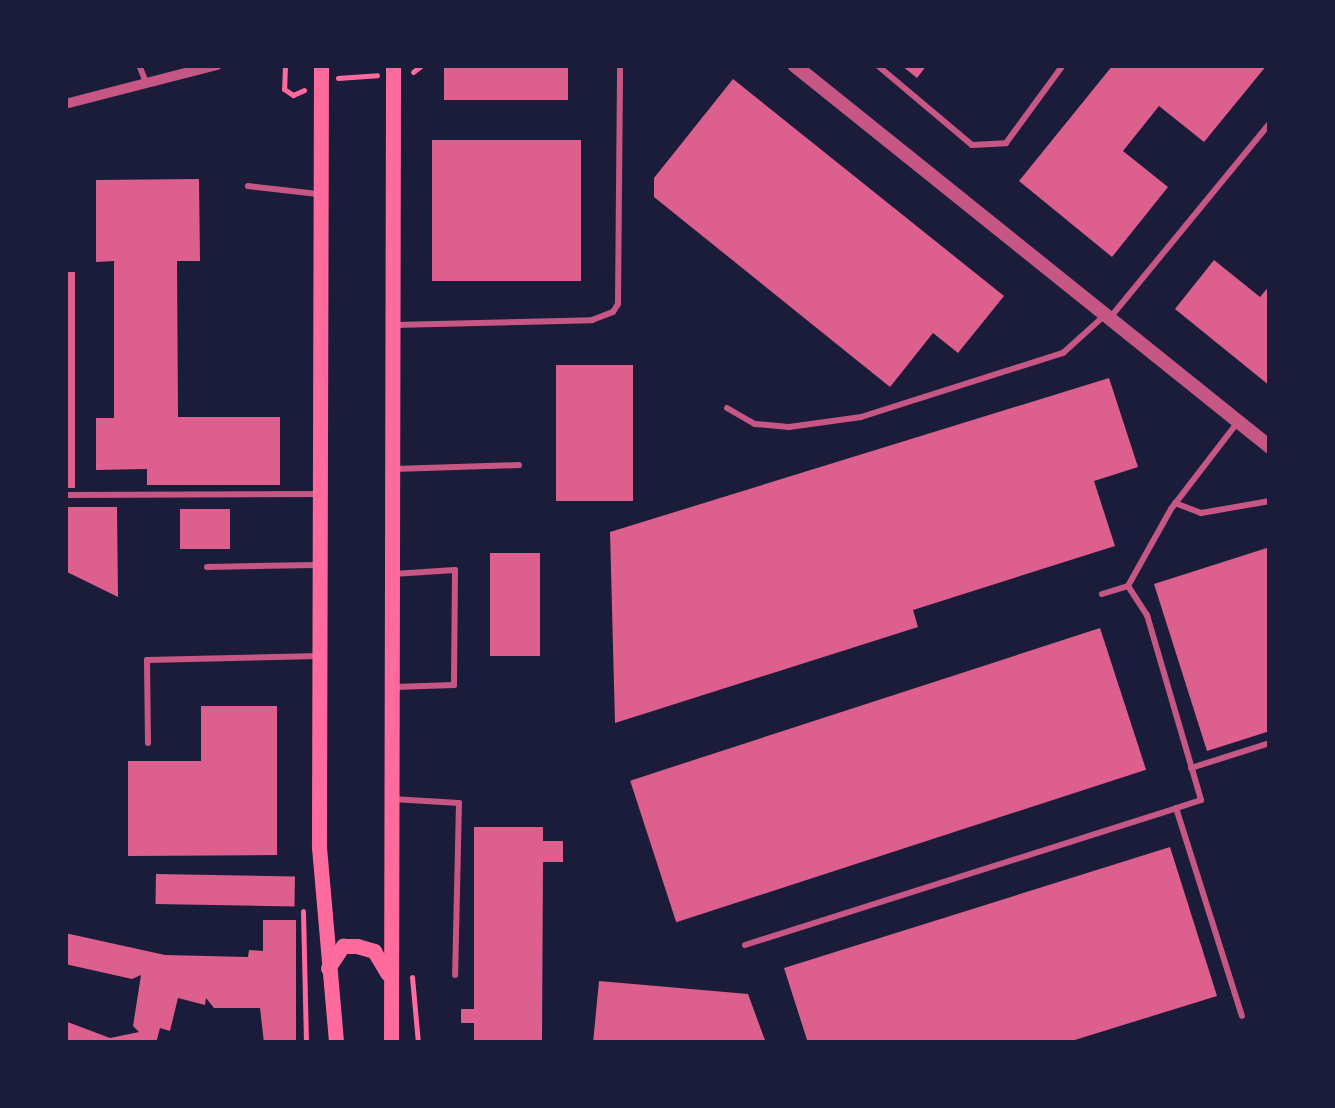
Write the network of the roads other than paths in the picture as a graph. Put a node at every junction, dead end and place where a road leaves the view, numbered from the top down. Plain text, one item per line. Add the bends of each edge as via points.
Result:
1 (140, 65) edge
2 (217, 65) edge
3 (321, 65) edge
4 (620, 65) edge
5 (794, 65) edge
6 (877, 65) edge
7 (1063, 65) edge
8 (393, 70) edge
9 (147, 85) junction
10 (65, 104) edge
11 (1270, 122) edge
12 (248, 186) dead end
13 (318, 194) junction
14 (1107, 317) junction
15 (392, 325) junction
16 (727, 408) dead end
17 (1237, 422) junction
18 (1270, 447) edge
19 (519, 465) dead end
20 (392, 469) junction
21 (65, 494) edge
22 (320, 494) junction
23 (1270, 501) edge
24 (1175, 503) junction
25 (317, 565) junction
26 (207, 567) dead end
27 (392, 574) junction
28 (1128, 586) junction
29 (1102, 594) dead end
30 (320, 656) junction
31 (391, 688) junction
32 (148, 742) dead end
33 (1270, 743) edge
34 (1191, 768) junction
35 (390, 799) junction
36 (1176, 808) junction
37 (745, 945) dead end
38 (328, 968) junction
39 (456, 975) dead end
40 (390, 981) junction
41 (1242, 1016) dead end
42 (336, 1043) edge
43 (391, 1043) edge

1 - 9 lane
2 - 9 street
3 - 13 main road
4 - 15 lane via 613,312 592,320
5 - 14 street
6 - 7 lane via 972,144 1006,143
8 - 15 main road
9 - 10 street
11 - 14 lane
12 - 13 lane
13 - 22 main road
14 - 16 lane via 1063,352 861,417 789,427 755,424
14 - 17 street
15 - 20 main road
17 - 18 street
17 - 24 lane
19 - 20 lane
20 - 27 main road
21 - 22 lane
22 - 25 main road
23 - 24 lane via 1200,513
24 - 28 lane
25 - 26 lane
25 - 30 main road
27 - 31 main road
27 - 31 lane via 455,570 454,685
28 - 29 lane
28 - 34 lane via 1147,614
30 - 32 lane via 147,660
30 - 38 main road via 318,846
31 - 35 main road
33 - 34 lane
34 - 36 lane via 1201,800
35 - 39 lane via 459,803
35 - 40 main road
36 - 37 lane
36 - 41 lane
38 - 40 main road via 344,946 366,948 379,957
38 - 42 main road
40 - 43 main road

